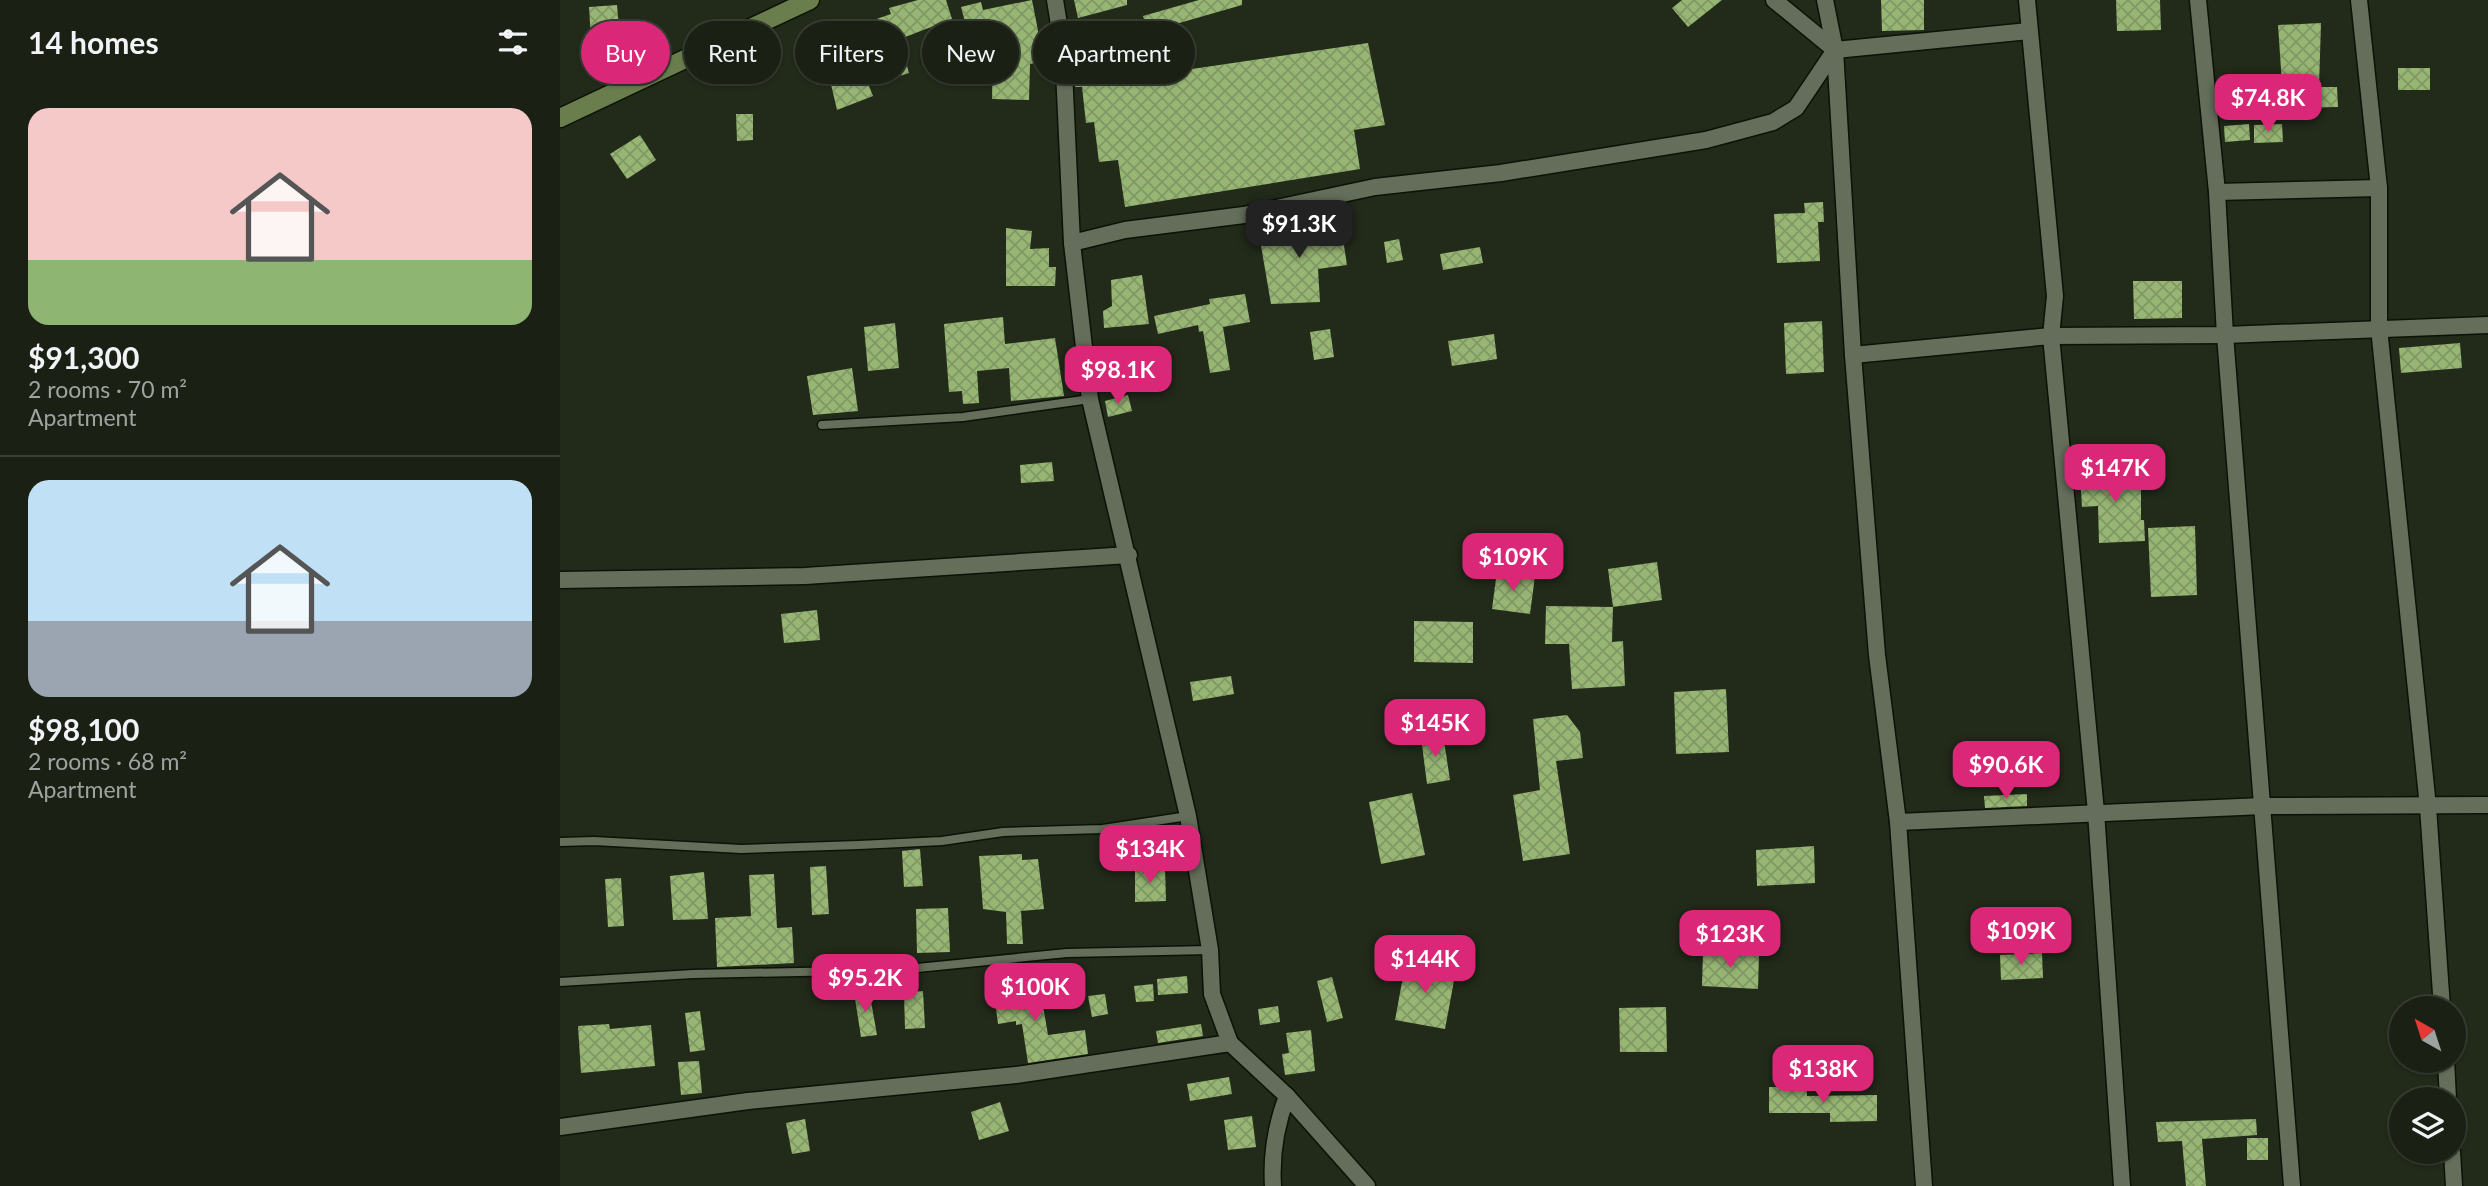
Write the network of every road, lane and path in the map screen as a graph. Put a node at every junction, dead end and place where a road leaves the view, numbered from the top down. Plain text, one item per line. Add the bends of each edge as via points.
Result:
1 (810, 0) edge
2 (1055, 0) edge
3 (1774, 0) edge
4 (1825, 0) edge
5 (2027, 0) edge
6 (2198, 0) edge
7 (2359, 0) edge
8 (2029, 31) junction
9 (1835, 50) junction
10 (560, 118) edge
11 (2379, 188) junction
12 (2217, 192) junction
13 (1072, 243) junction
14 (2488, 325) edge
15 (2379, 328) junction
16 (2225, 335) junction
17 (2051, 336) junction
18 (1853, 355) junction
19 (1090, 399) junction
20 (822, 425) dead end
21 (1129, 555) junction
22 (560, 580) edge
23 (2488, 805) edge
24 (2263, 806) junction
25 (2428, 807) junction
26 (2096, 812) junction
27 (1188, 816) junction
28 (1898, 821) junction
29 (560, 842) edge
30 (1210, 950) junction
31 (560, 982) edge
32 (2441, 996) edge
33 (1230, 1043) junction
34 (1287, 1096) junction
35 (560, 1128) edge
36 (2453, 1164) edge
37 (1273, 1186) edge
38 (1367, 1186) edge
39 (1924, 1186) edge
40 (2122, 1186) edge
41 (2292, 1186) edge
42 (2454, 1186) edge

1 - 10 main road
2 - 13 street via 1063,49
3 - 9 street
4 - 9 street
5 - 8 street
6 - 12 street
7 - 11 street
8 - 9 street
8 - 17 street via 2055,296
9 - 13 street via 1796,108 1773,122 1706,140 1501,173 1374,187 1244,215 1125,230
9 - 18 street
11 - 12 street
11 - 15 street
12 - 16 street
13 - 19 street
14 - 15 street
15 - 16 street
15 - 25 street
16 - 17 street
16 - 24 street
17 - 18 street
17 - 26 street
18 - 28 street via 1877,655
19 - 20 lane via 963,417
19 - 21 street
21 - 22 street via 805,576
21 - 27 street
23 - 25 street
24 - 25 street
24 - 26 street
24 - 41 street
25 - 32 street
26 - 28 street
26 - 40 street
27 - 29 lane via 1103,829 1003,832 859,845 741,849
27 - 30 street
28 - 39 street
30 - 31 lane via 1067,953 897,970
30 - 33 street via 1212,994
33 - 34 street
33 - 35 street via 1016,1075 747,1101
34 - 37 street via 1277,1130
34 - 38 street
36 - 42 street

